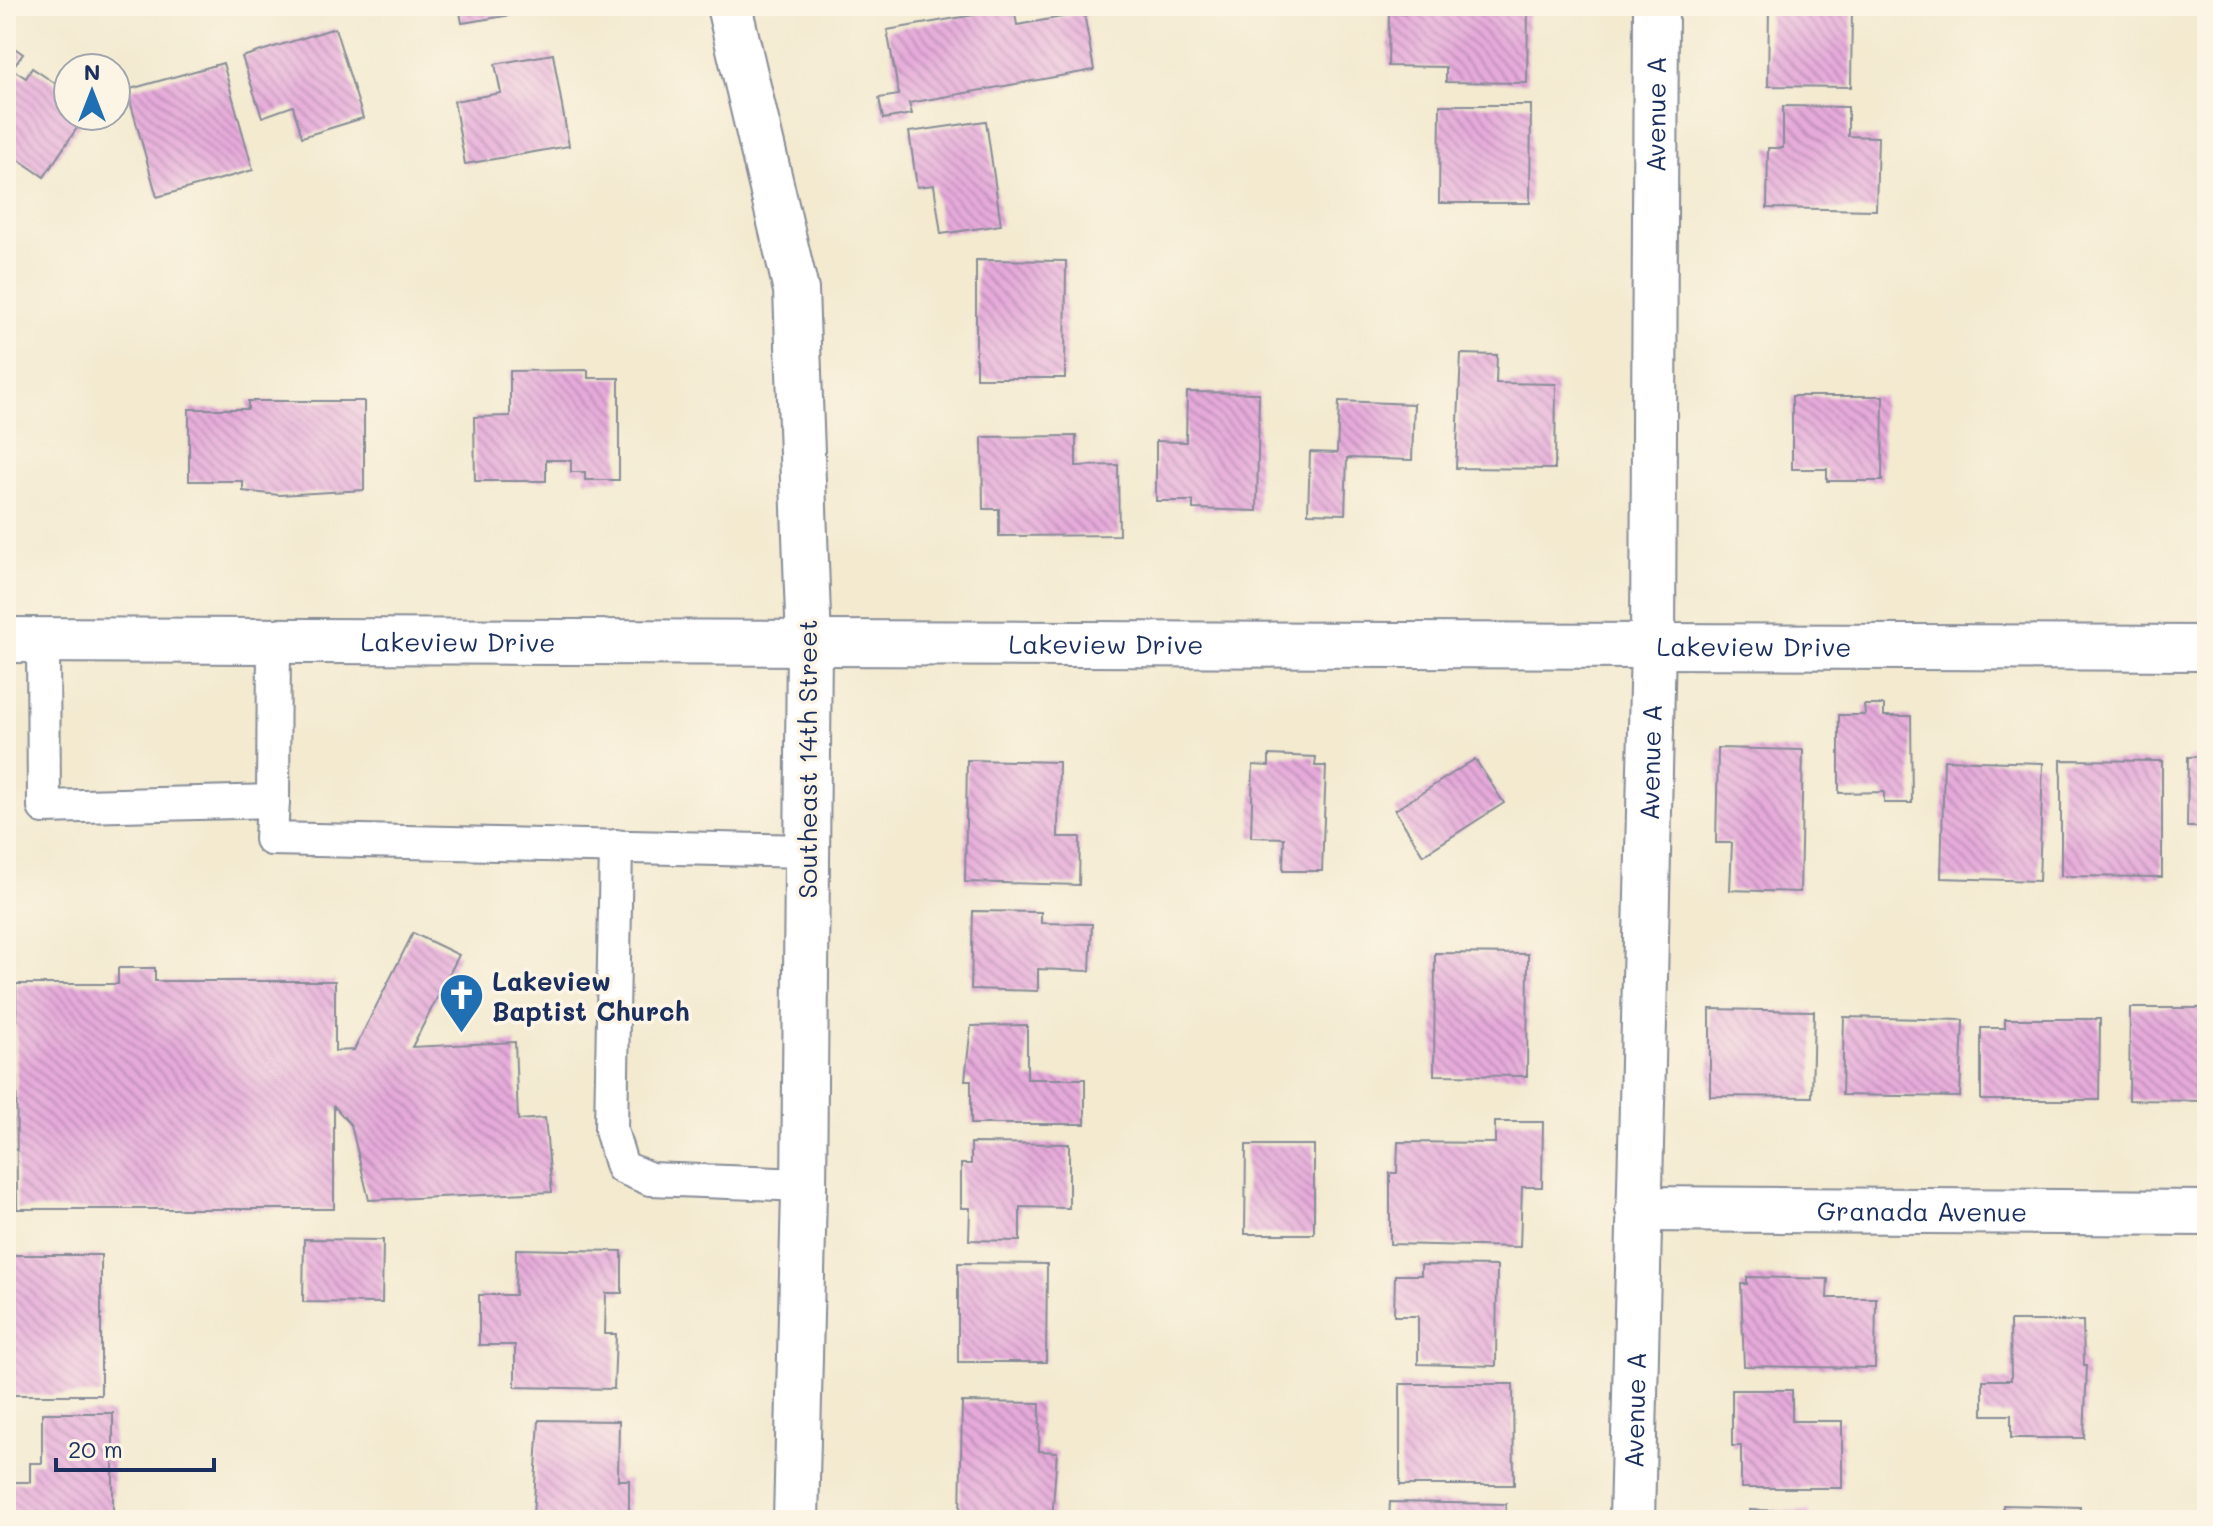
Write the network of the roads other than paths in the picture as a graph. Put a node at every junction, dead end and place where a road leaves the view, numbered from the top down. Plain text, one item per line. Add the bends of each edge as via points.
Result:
1 (729, 6) edge
2 (1656, 6) edge
3 (25, 640) edge
4 (274, 641) junction
5 (809, 644) junction
6 (1653, 645) junction
7 (2207, 648) edge
8 (273, 801) junction
9 (616, 846) junction
10 (807, 851) junction
11 (804, 1185) junction
12 (1638, 1209) junction
13 (2207, 1213) edge
14 (796, 1520) edge
15 (1632, 1520) edge

1 - 5 street, Southeast 14th Street via 796,290
2 - 6 street, Avenue A
3 - 4 street, Lakeview Drive
3 - 8 lane via 44,807
4 - 5 street, Lakeview Drive
4 - 8 lane
5 - 6 street, Lakeview Drive
5 - 10 street, Southeast 14th Street
6 - 7 street, Lakeview Drive
6 - 12 street, Avenue A
8 - 9 lane via 271,839
9 - 10 lane
9 - 11 lane via 611,1130 622,1167 650,1179
10 - 11 street, Southeast 14th Street
11 - 14 street, Southeast 14th Street
12 - 13 street, Granada Avenue
12 - 15 street, Avenue A

